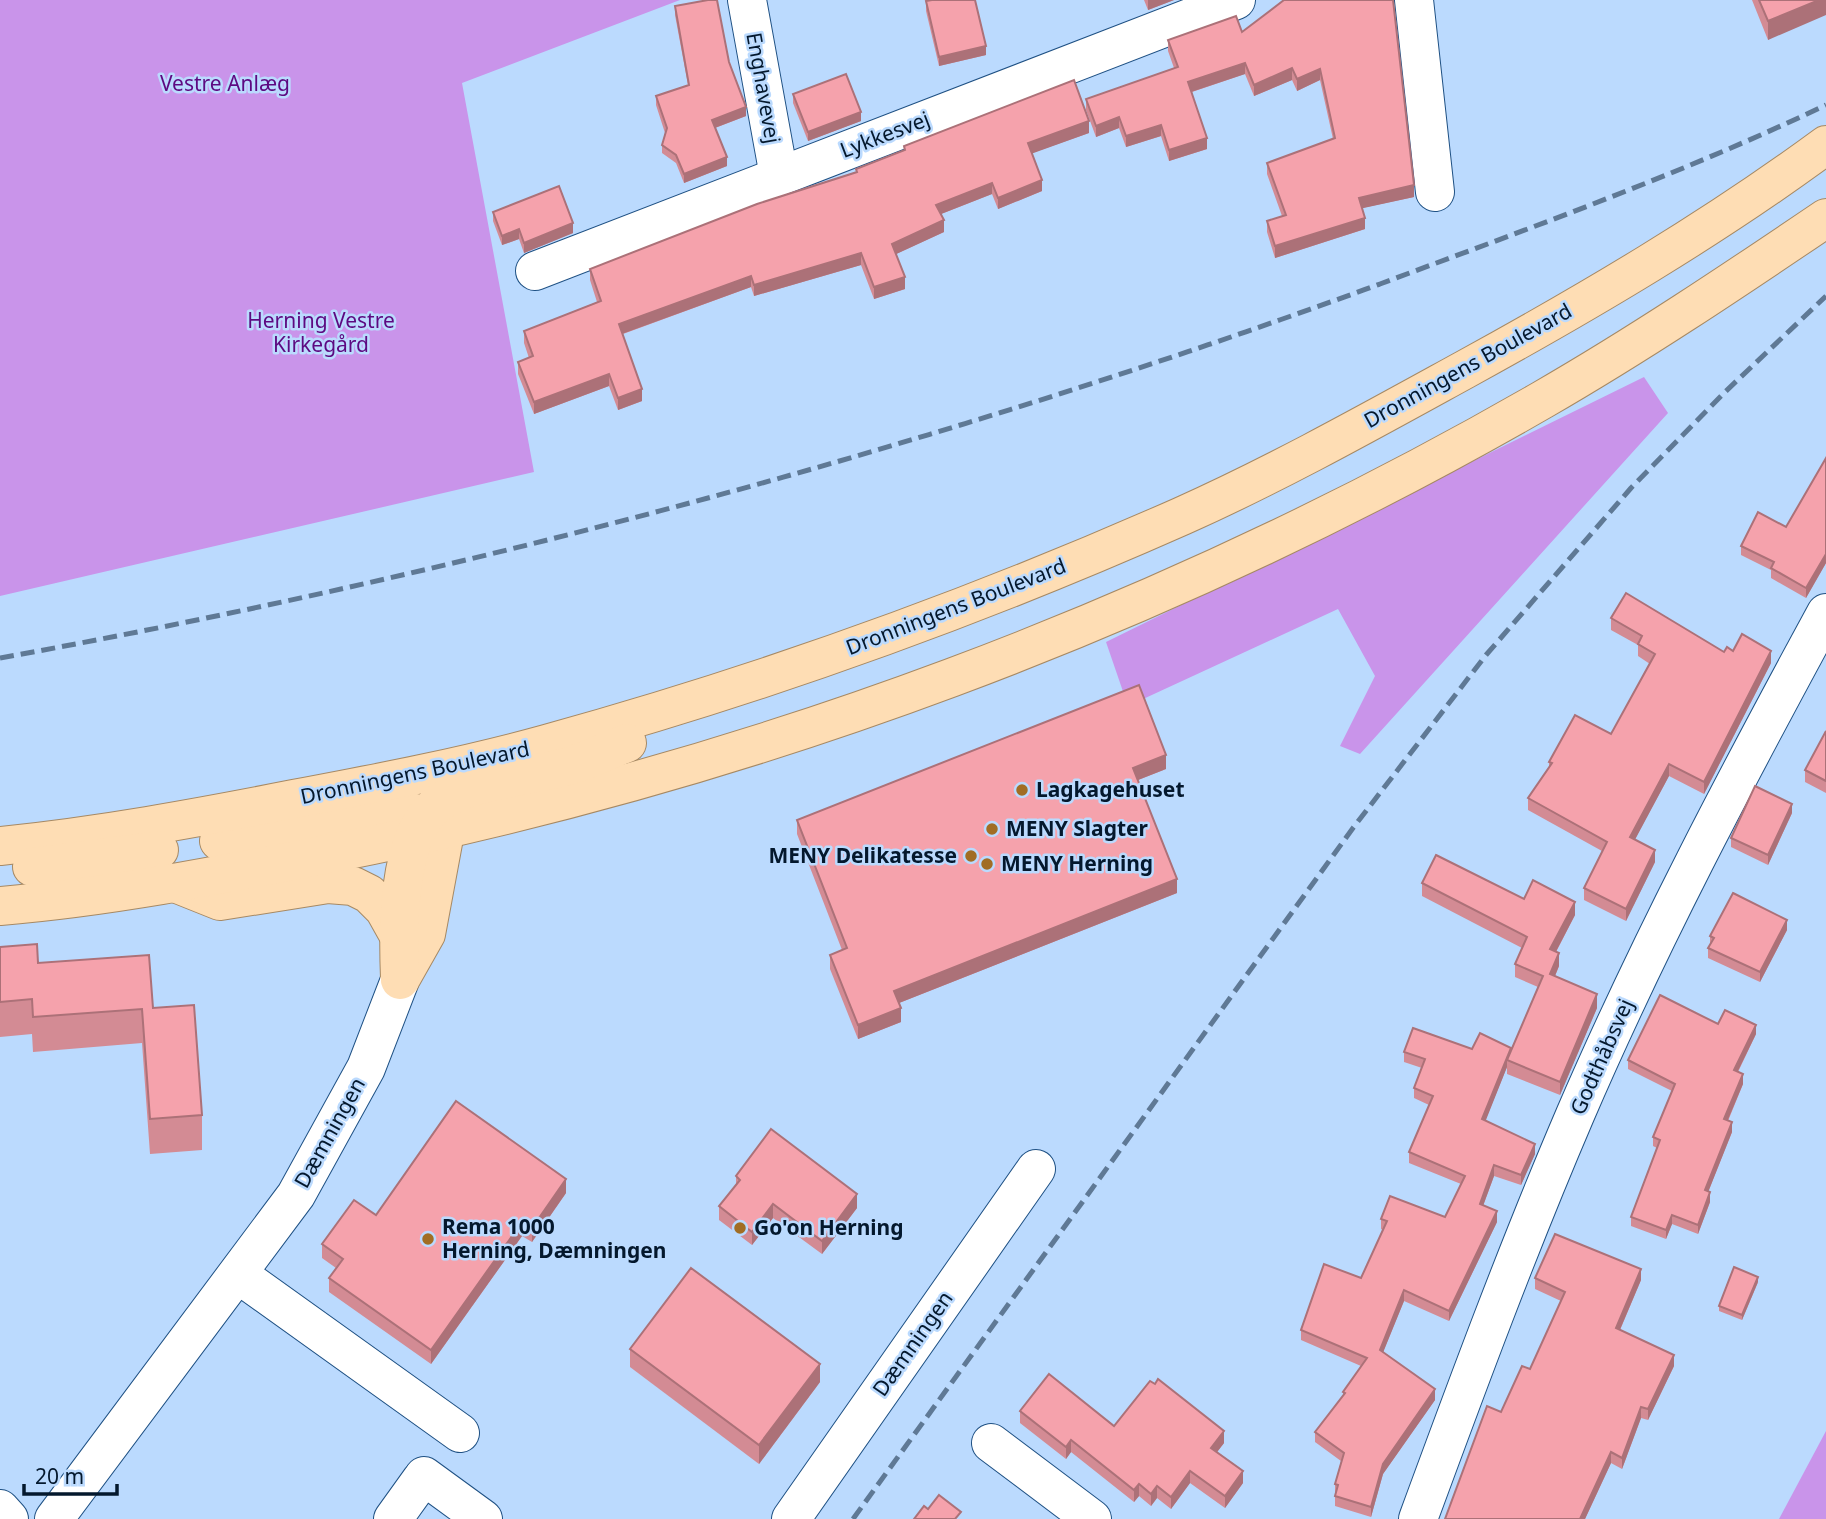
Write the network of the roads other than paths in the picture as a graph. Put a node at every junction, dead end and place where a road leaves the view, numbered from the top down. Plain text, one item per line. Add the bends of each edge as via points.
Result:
1 (747, 0) edge
2 (1236, 0) edge
3 (1414, 0) edge
4 (1826, 145) edge
5 (779, 176) junction
6 (1435, 192) dead end
7 (1826, 218) edge
8 (535, 271) dead end
9 (1826, 613) edge
10 (683, 702) junction
11 (427, 828) junction
12 (0, 846) edge
13 (0, 870) edge
14 (173, 883) junction
15 (0, 906) edge
16 (398, 934) junction
17 (400, 980) junction
18 (1035, 1169) dead end
19 (238, 1274) junction
20 (460, 1433) dead end
21 (991, 1443) dead end
22 (0, 1509) edge
23 (9, 1519) edge
24 (54, 1519) edge
25 (393, 1519) edge
26 (483, 1519) edge
27 (791, 1519) edge
28 (1092, 1519) edge
29 (1418, 1519) edge

1 - 5 street, Enghavevej
2 - 5 street, Lykkesvej
3 - 6 street
4 - 10 main road, Dronningens Boulevard via 1660,256 1512,344 1338,440 1185,515 842,651
5 - 8 street, Lykkesvej
7 - 11 main road via 1542,399 1365,495 1060,636 866,709 705,762
9 - 29 street, Godthåbsvej via 1660,931 1576,1114 1484,1339
10 - 11 main road via 628,742 572,765 465,791 438,803
10 - 12 main road, Dronningens Boulevard via 546,744 426,773 173,822
11 - 13 main road via 394,809 90,862
11 - 14 main road
11 - 16 main road
11 - 17 main road via 426,934
14 - 15 main road
14 - 16 main road via 220,901 328,884 353,886 376,901
16 - 17 main road
17 - 19 street, Dæmningen via 345,1109 296,1195
18 - 27 street, Dæmningen
19 - 20 street
19 - 24 street, Dæmningen
21 - 28 street
22 - 23 street
25 - 26 street via 423,1478

